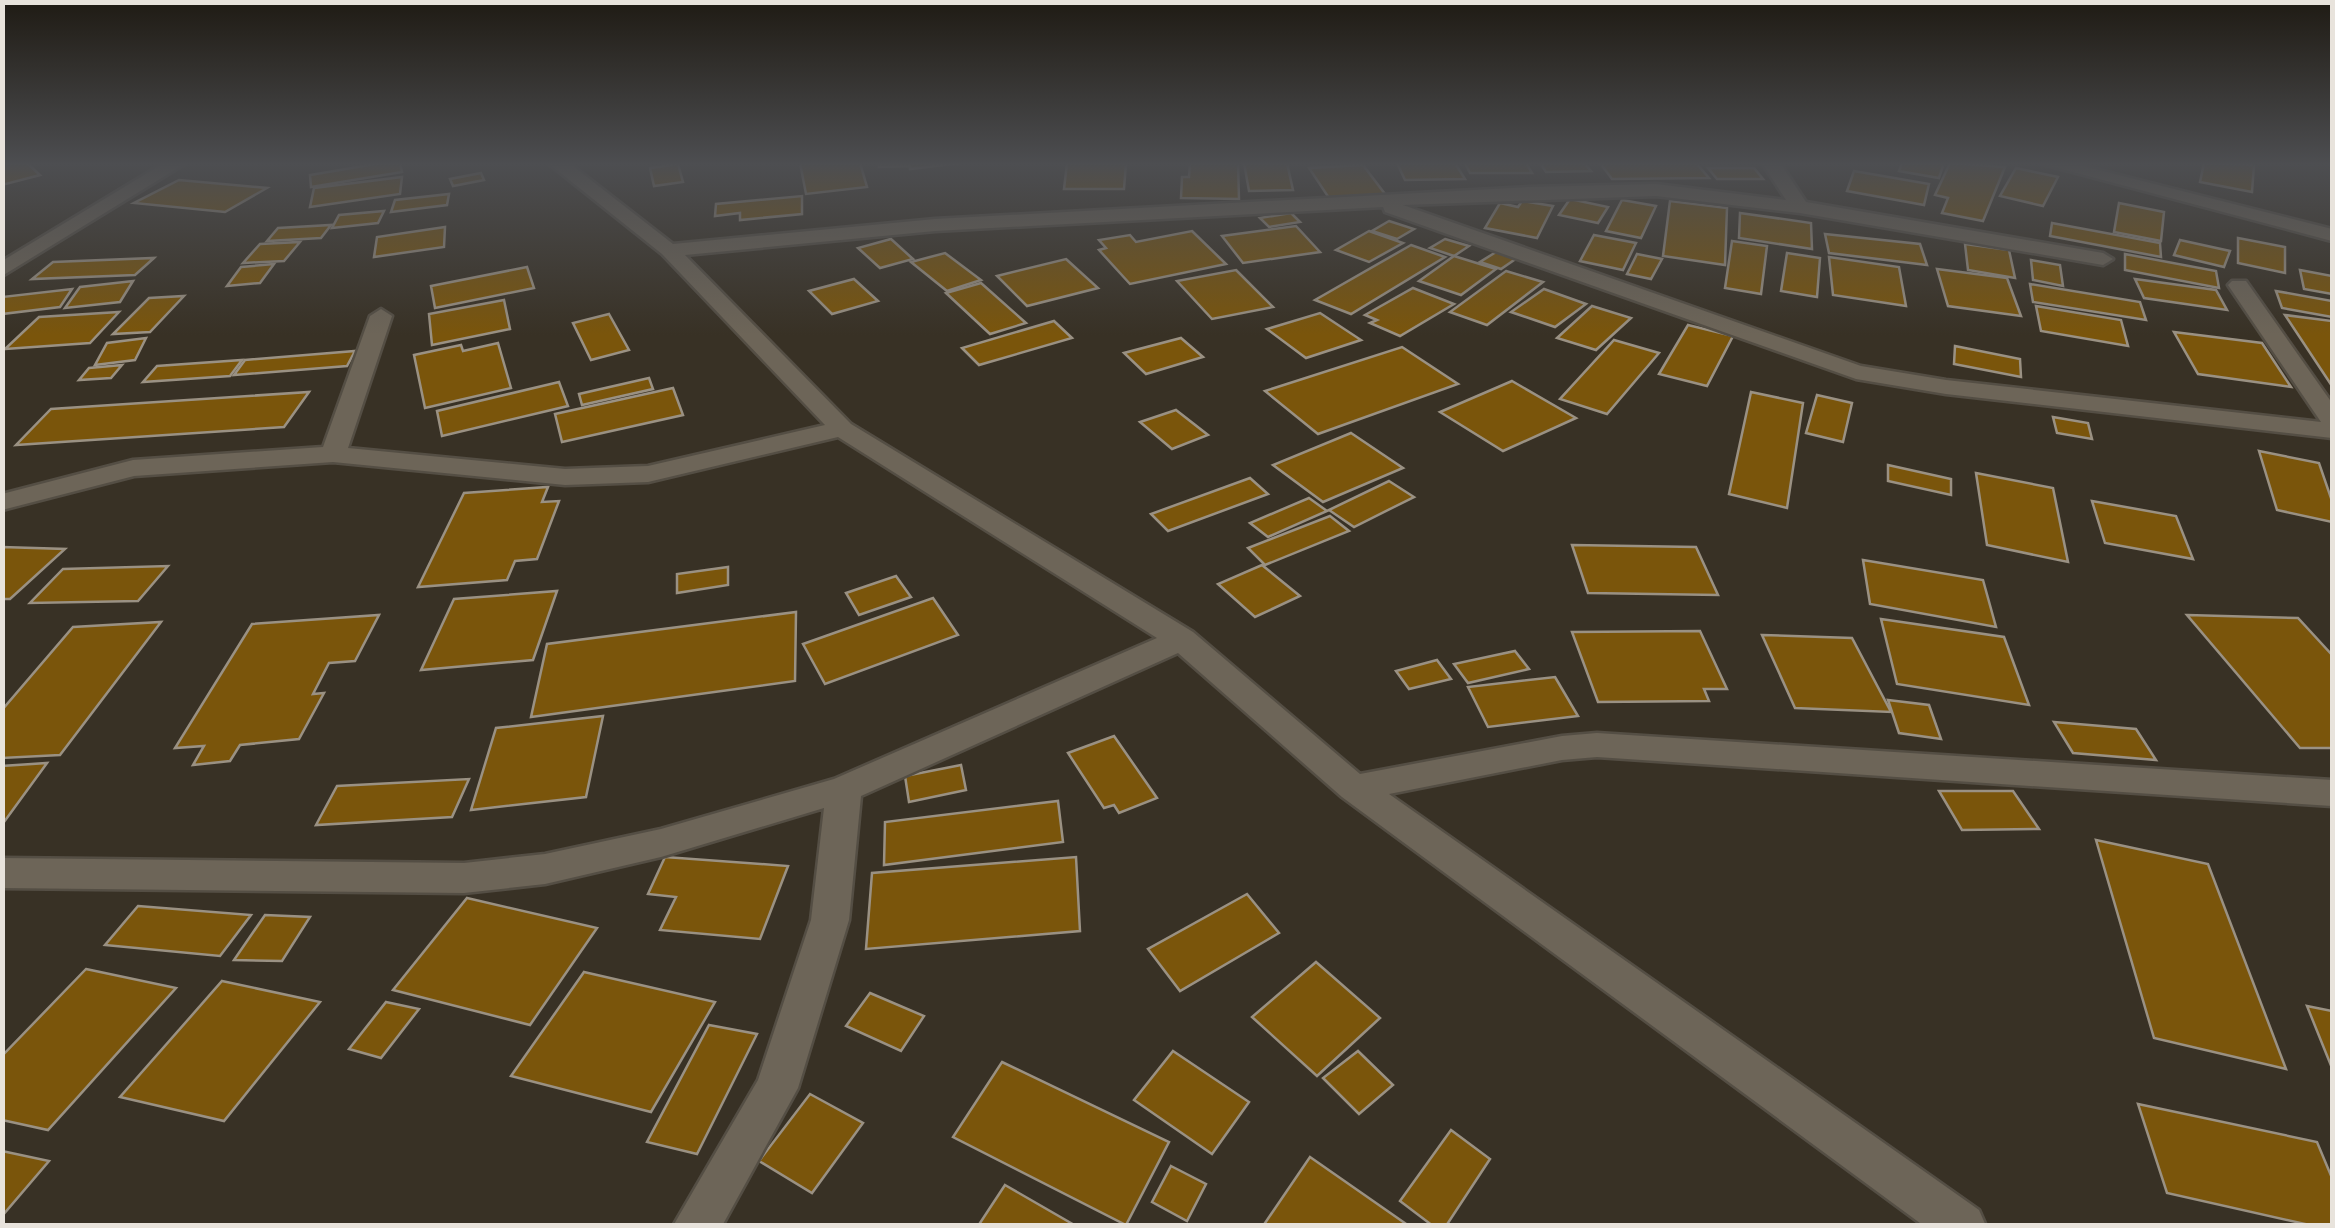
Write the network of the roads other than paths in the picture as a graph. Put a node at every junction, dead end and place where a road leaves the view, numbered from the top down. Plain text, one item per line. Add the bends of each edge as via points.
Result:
1 (83, 220) edge
2 (631, 220) edge
3 (1034, 220) edge
4 (1426, 220) edge
5 (1872, 220) edge
6 (2274, 220) edge
7 (2332, 235) edge
8 (670, 250) junction
9 (2103, 260) dead end
10 (2, 270) edge
11 (2239, 285) dead end
12 (382, 316) dead end
13 (2332, 420) edge
14 (842, 428) junction
15 (2332, 431) edge
16 (333, 454) junction
17 (2, 502) edge
18 (1182, 639) junction
19 (1354, 788) junction
20 (844, 789) junction
21 (2332, 794) edge
22 (2, 873) edge
23 (696, 1226) edge
24 (1963, 1226) edge

1 - 10 street
2 - 8 street
3 - 8 street
4 - 15 street via 1856,372
5 - 9 street
6 - 7 street
8 - 14 street
11 - 13 street
12 - 16 street
14 - 16 street via 648,474 565,477
14 - 18 street
16 - 17 street via 132,468
18 - 19 street
18 - 20 street
19 - 21 street via 1597,746
19 - 24 street
20 - 22 street via 661,843 545,869 464,878
20 - 23 street via 830,920 777,1088

